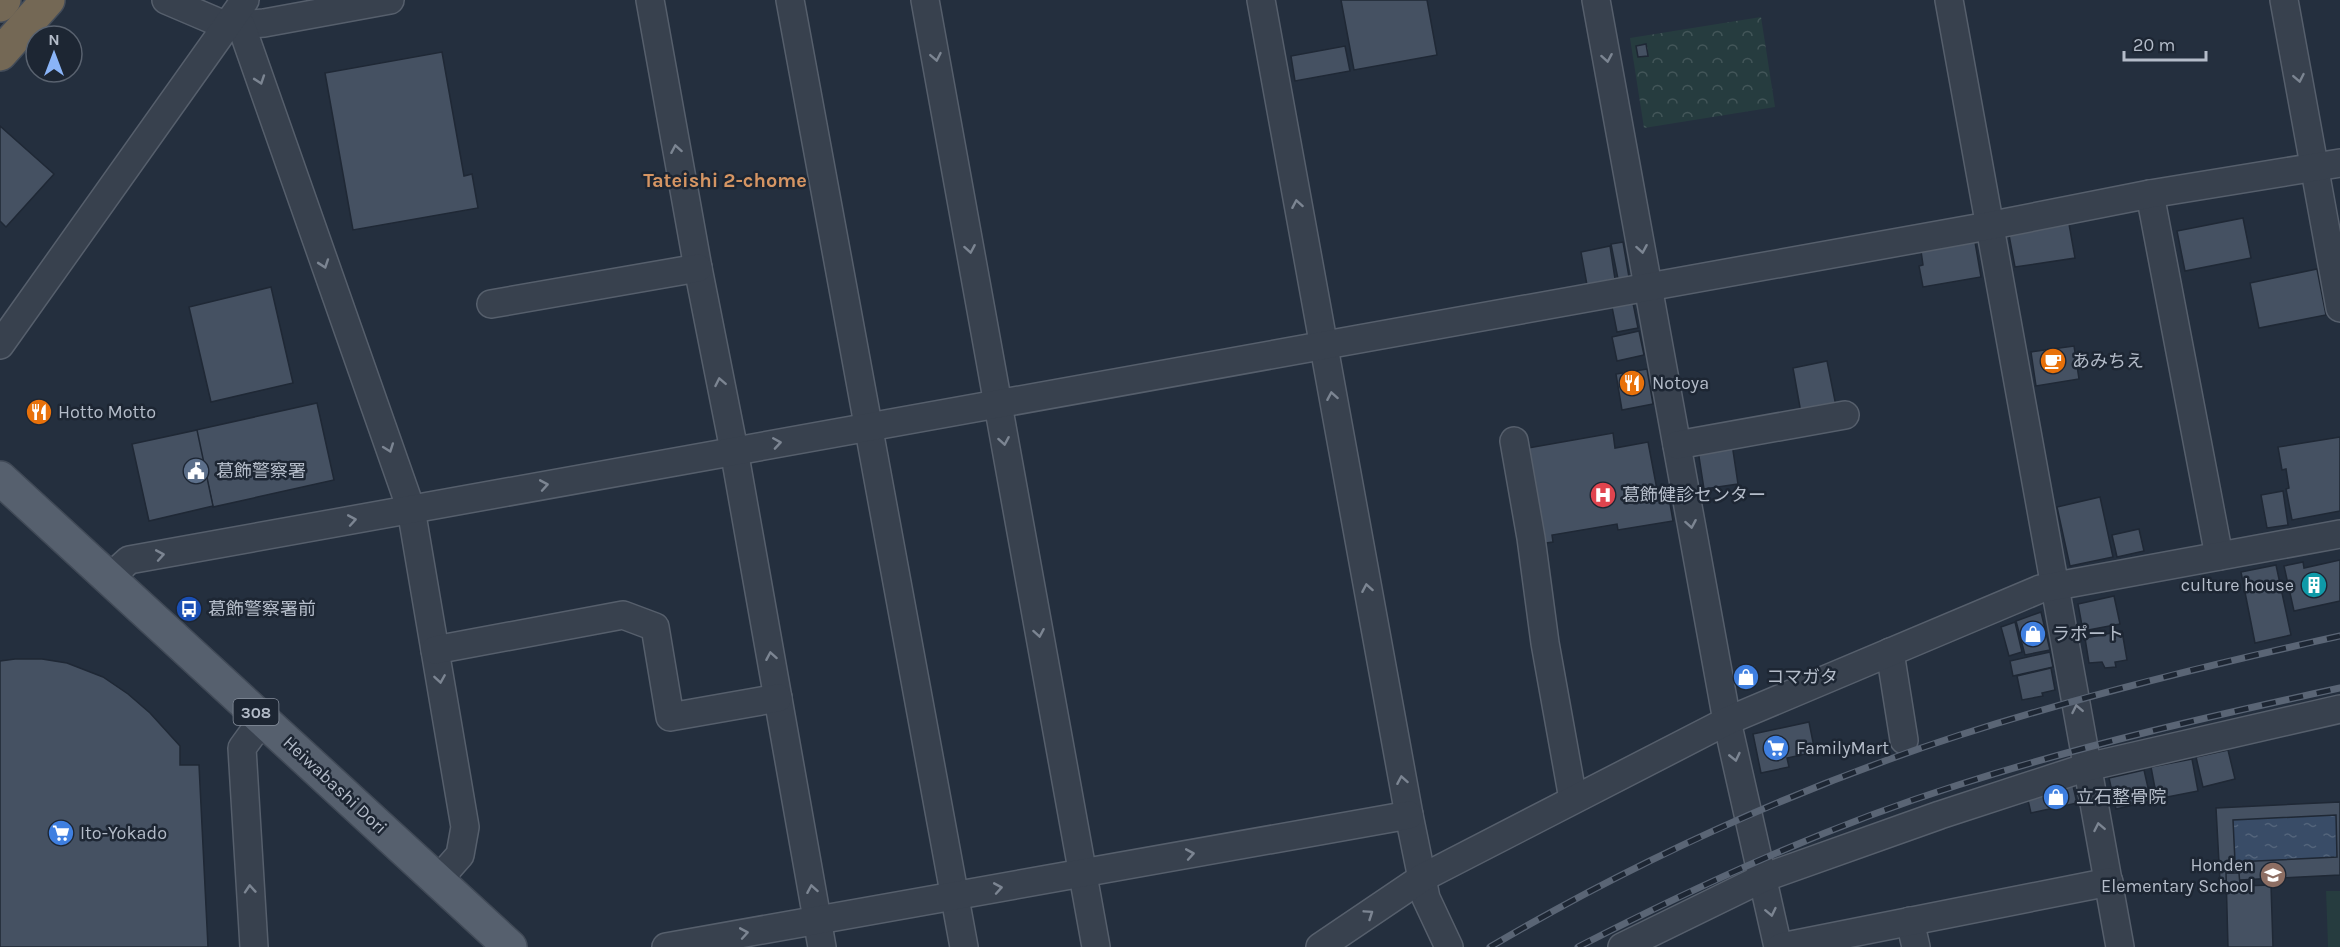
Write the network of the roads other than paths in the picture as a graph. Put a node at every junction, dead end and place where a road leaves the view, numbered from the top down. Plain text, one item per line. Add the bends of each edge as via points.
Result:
1 (4, 0) edge
2 (48, 0) edge
3 (166, 0) edge
4 (390, 0) edge
5 (650, 0) edge
6 (790, 0) edge
7 (925, 0) edge
8 (1261, 0) edge
9 (1596, 0) edge
10 (1949, 0) edge
11 (2284, 0) edge
12 (0, 5) edge
13 (238, 17) edge
14 (0, 54) edge
15 (2328, 166) edge
16 (2150, 194) junction
17 (1989, 226) junction
18 (698, 268) junction
19 (1649, 286) junction
20 (491, 304) dead end
21 (2340, 308) edge
22 (0, 345) edge
23 (1322, 346) junction
24 (997, 403) junction
25 (1845, 415) dead end
26 (867, 428) junction
27 (1514, 441) dead end
28 (1677, 445) junction
29 (734, 450) junction
30 (0, 478) edge
31 (411, 509) junction
32 (2340, 534) edge
33 (2219, 556) junction
34 (109, 578) junction
35 (2054, 586) junction
36 (435, 651) junction
37 (1890, 652) junction
38 (778, 698) junction
39 (2340, 709) edge
40 (263, 718) junction
41 (1727, 721) junction
42 (1904, 740) dead end
43 (2087, 767) junction
44 (1573, 799) junction
45 (1408, 815) junction
46 (1083, 874) junction
47 (1422, 878) junction
48 (1763, 878) junction
49 (438, 880) junction
50 (2109, 882) junction
51 (955, 896) junction
52 (817, 920) junction
53 (1910, 921) junction
54 (1637, 943) edge
55 (254, 947) edge
56 (510, 947) edge
57 (666, 947) edge
58 (822, 947) edge
59 (964, 947) edge
60 (1096, 947) edge
61 (1320, 947) edge
62 (1449, 947) edge
63 (1780, 947) edge
64 (1916, 947) edge
65 (2120, 947) edge

1 - 12 highway
2 - 14 highway
3 - 13 street
4 - 13 street via 264,23
18 -> 5 street
6 - 26 street
7 -> 24 street
23 -> 8 street
9 -> 19 street
10 - 17 street
11 -> 15 street
13 - 22 street
13 -> 31 street
15 - 16 street
15 - 21 street
16 - 17 street
16 - 33 street
17 - 19 street
17 - 35 street
18 - 20 street
29 -> 18 street
19 - 23 street
19 - 28 street
23 - 24 street
45 -> 23 street
24 - 26 street
24 -> 46 street
25 - 28 street
29 -> 26 street
26 - 51 street
27 - 44 street
28 -> 41 street
31 -> 29 street
38 -> 29 street
30 - 34 main road, Heiwabashi Dori / 308
34 -> 31 street via 129,560
31 - 36 street
32 - 33 street
33 - 35 street
34 - 40 main road, Heiwabashi Dori / 308
35 - 37 street
43 -> 35 street
36 - 38 street via 623,615 655,627 670,717
36 -> 49 street via 465,827 460,855
37 - 41 street
37 - 42 street
52 -> 38 street
39 - 43 street
40 - 49 main road, Heiwabashi Dori / 308
55 -> 40 street via 242,747
41 - 44 street
41 -> 48 street
43 - 48 street
50 -> 43 street
44 - 47 street
46 -> 45 street
45 - 47 street
51 -> 46 street
46 - 60 street
61 -> 47 street
47 - 62 street via 1426,898
48 - 54 street
48 -> 63 street
49 - 56 main road, Heiwabashi Dori / 308
50 - 53 street
50 - 65 street
51 - 52 street
51 - 59 street
57 -> 52 street
52 - 58 street
53 - 63 street
53 - 64 street

